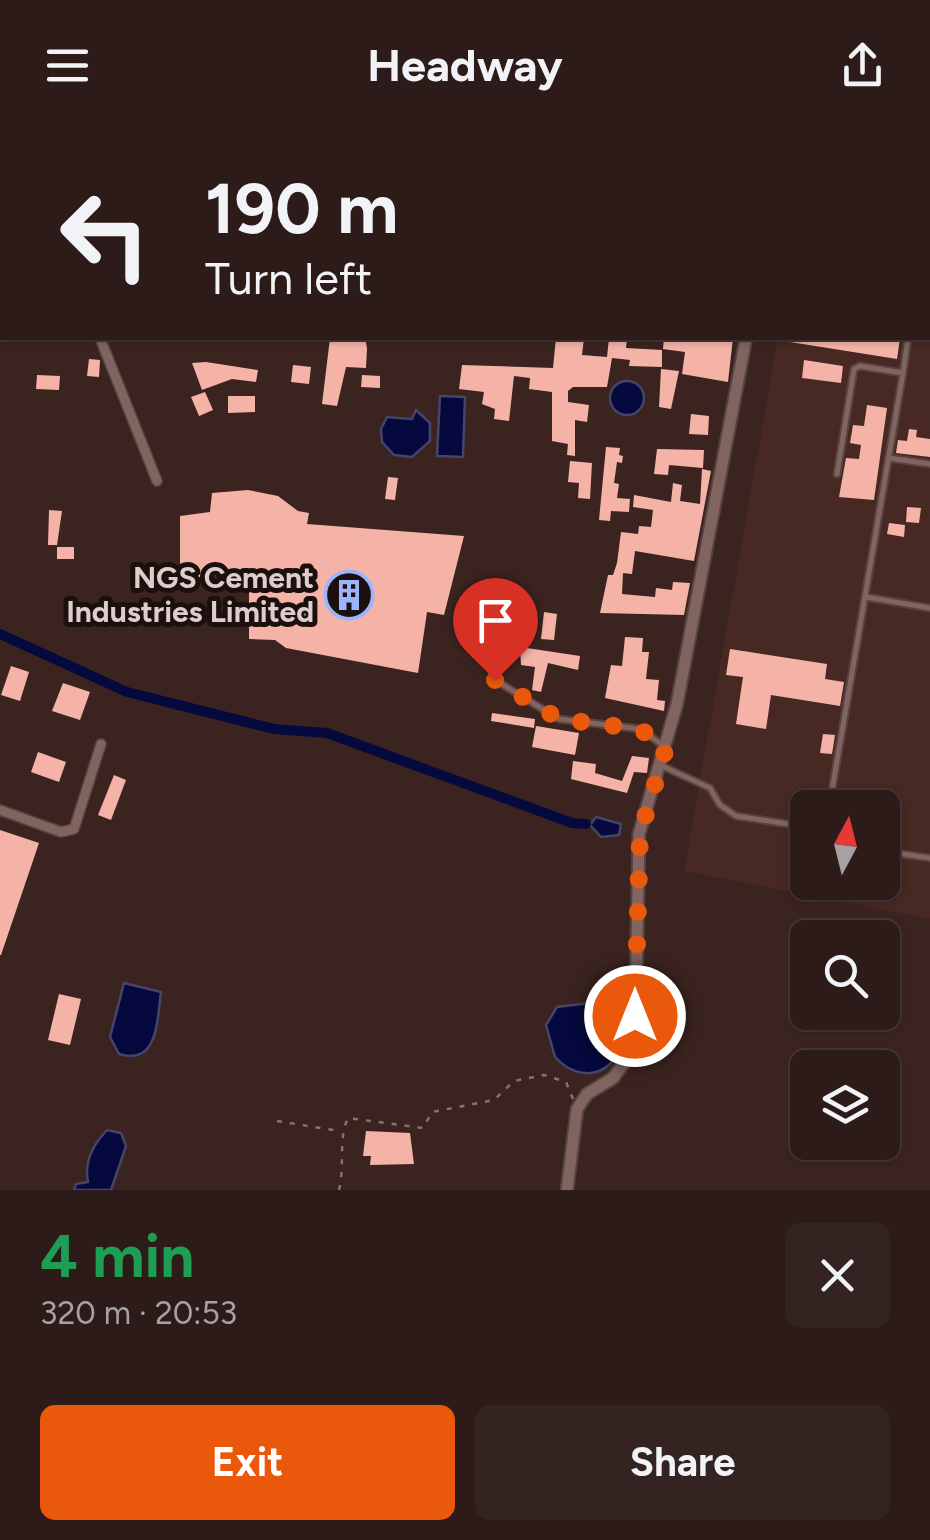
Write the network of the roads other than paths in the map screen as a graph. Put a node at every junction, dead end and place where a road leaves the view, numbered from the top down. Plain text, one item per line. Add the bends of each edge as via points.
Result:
1 (101, 340) edge
2 (746, 340) edge
3 (908, 340) edge
4 (903, 373) junction
5 (889, 458) junction
6 (930, 464) edge
7 (837, 474) dead end
8 (157, 481) dead end
9 (866, 597) junction
10 (930, 608) edge
11 (496, 650) dead end
12 (101, 744) dead end
13 (666, 748) junction
14 (662, 766) junction
15 (832, 790) edge
16 (0, 810) edge
17 (790, 824) edge
18 (900, 854) edge
19 (930, 858) edge
20 (567, 1190) edge

1 - 8 street
2 - 13 street
3 - 4 lane
4 - 5 lane
4 - 7 lane via 854,369
5 - 6 lane
5 - 9 lane
9 - 10 lane
9 - 15 lane
11 - 13 lane via 495,680 520,697 559,719 640,729
12 - 16 street via 74,829 61,832
13 - 14 street
14 - 17 lane via 710,788 736,816
14 - 20 street via 640,834 636,1048 577,1109
18 - 19 lane

